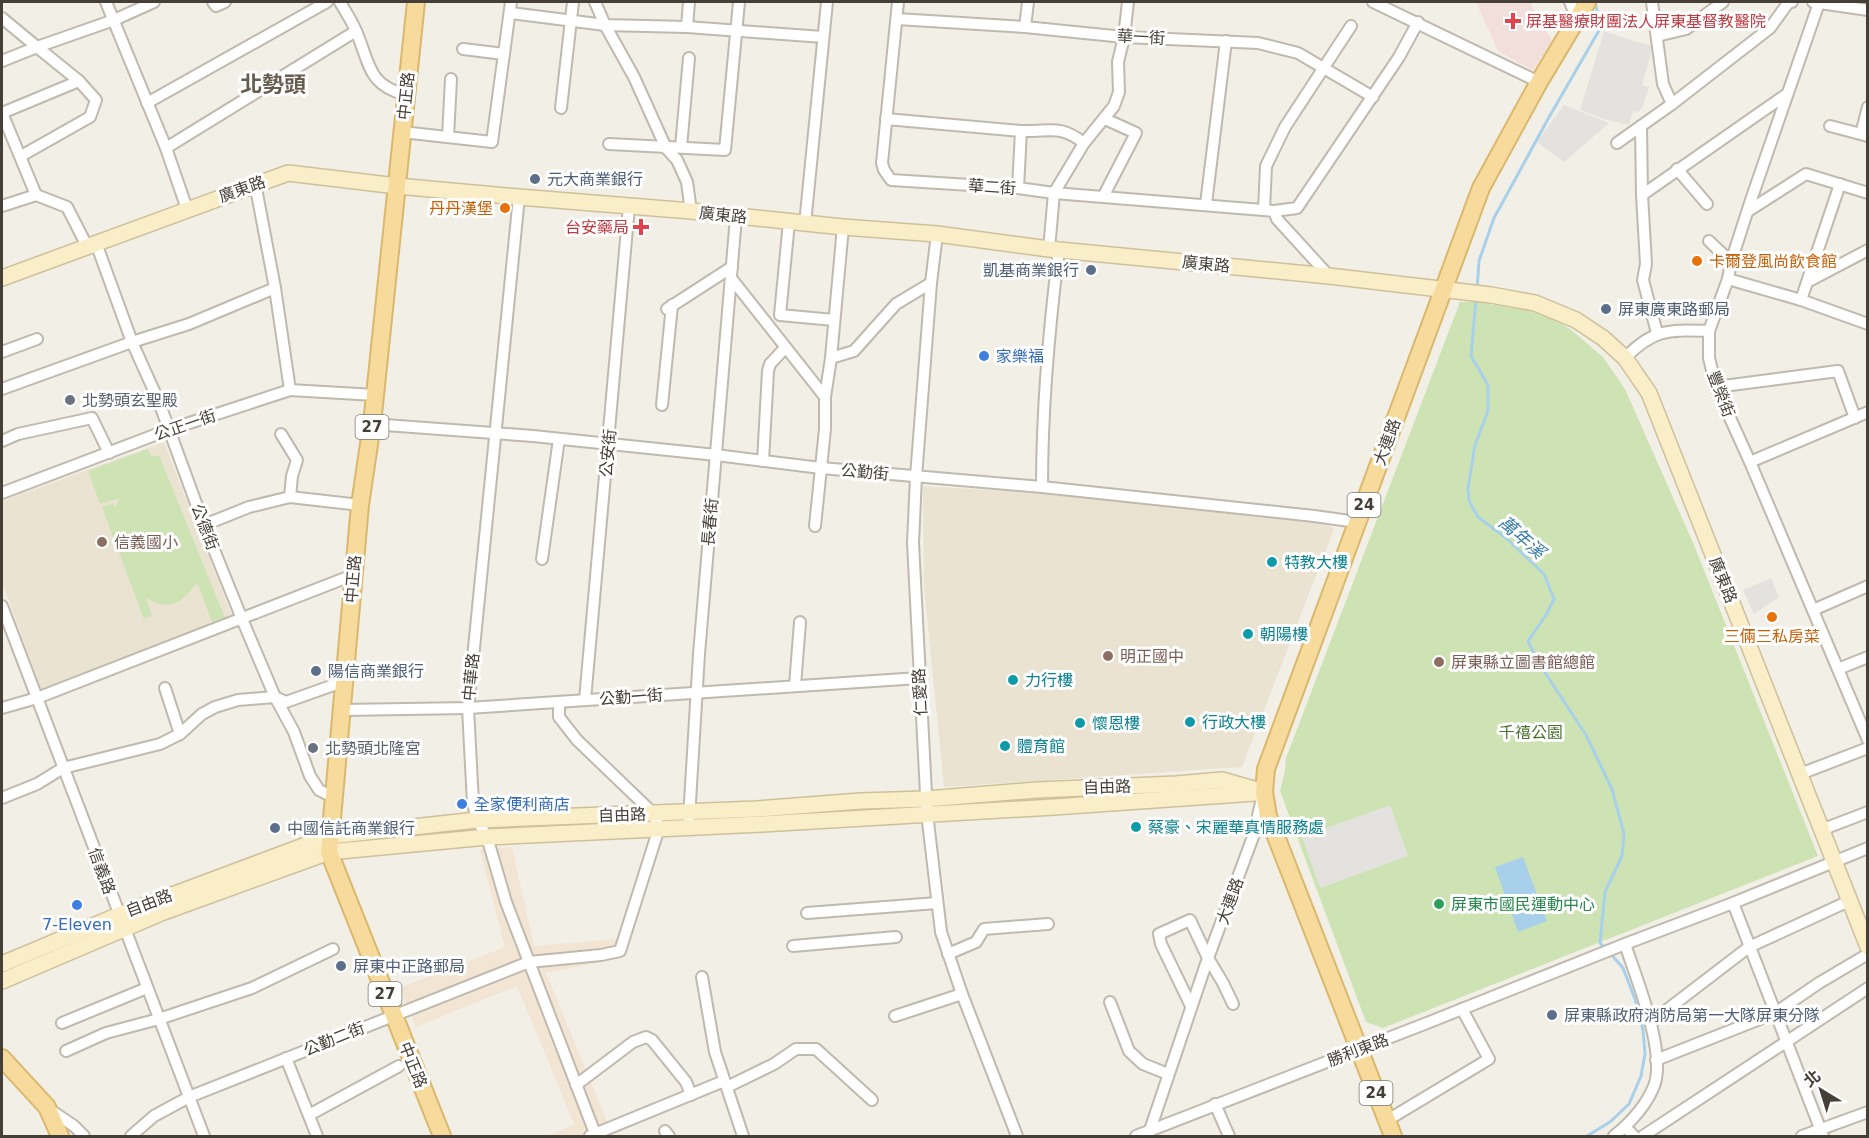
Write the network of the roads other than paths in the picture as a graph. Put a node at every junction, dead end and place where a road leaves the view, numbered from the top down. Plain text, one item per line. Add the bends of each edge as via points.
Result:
1 (106, 2) edge
2 (154, 2) edge
3 (213, 2) edge
4 (225, 2) edge
5 (327, 2) edge
6 (340, 2) edge
7 (416, 2) edge
8 (573, 2) edge
9 (595, 2) edge
10 (689, 2) edge
11 (739, 2) edge
12 (827, 2) edge
13 (898, 2) edge
14 (1028, 2) edge
15 (1128, 2) edge
16 (1373, 2) edge
17 (1652, 2) edge
18 (1723, 2) edge
19 (1788, 2) edge
20 (1816, 2) edge
21 (511, 7) edge
22 (1579, 8) edge
23 (1868, 10) edge
24 (2, 18) edge
25 (897, 19) junction
26 (114, 20) junction
27 (571, 20) junction
28 (1418, 22) junction
29 (605, 25) junction
30 (1351, 26) dead end
31 (687, 27) junction
32 (1025, 27) junction
33 (356, 31) junction
34 (737, 31) junction
35 (1657, 36) junction
36 (823, 37) junction
37 (1124, 37) junction
38 (1226, 41) junction
39 (37, 47) junction
40 (463, 49) dead end
41 (504, 54) junction
42 (689, 58) dead end
43 (2, 62) edge
44 (1323, 67) junction
45 (451, 79) dead end
46 (79, 81) junction
47 (1539, 82) junction
48 (1787, 94) junction
49 (406, 95) junction
50 (1372, 96) junction
51 (147, 103) junction
52 (1672, 104) junction
53 (1868, 107) edge
54 (561, 108) dead end
55 (2, 113) edge
56 (886, 119) junction
57 (1105, 119) junction
58 (1641, 126) junction
59 (1830, 126) dead end
60 (1021, 131) junction
61 (402, 132) junction
62 (1864, 135) edge
63 (448, 138) junction
64 (1084, 143) junction
65 (1617, 143) dead end
66 (609, 144) dead end
67 (681, 147) junction
68 (166, 148) junction
69 (666, 148) junction
70 (21, 156) junction
71 (1677, 169) junction
72 (255, 183) junction
73 (1840, 184) junction
74 (397, 186) junction
75 (1018, 188) junction
76 (1868, 193) edge
77 (1054, 194) junction
78 (36, 195) junction
79 (1642, 195) junction
80 (519, 197) junction
81 (1103, 197) junction
82 (1206, 204) junction
83 (1707, 204) dead end
84 (2, 206) edge
85 (629, 206) junction
86 (187, 209) junction
87 (691, 211) junction
88 (1269, 211) junction
89 (1748, 211) junction
90 (736, 217) junction
91 (797, 223) junction
92 (843, 228) junction
93 (937, 234) junction
94 (1709, 241) dead end
95 (91, 245) junction
96 (1054, 249) junction
97 (1868, 250) edge
98 (1731, 262) junction
99 (731, 273) junction
100 (1329, 276) junction
101 (2, 278) edge
102 (1728, 279) junction
103 (1808, 282) junction
104 (931, 283) junction
105 (275, 288) junction
106 (1442, 290) junction
107 (1802, 300) junction
108 (834, 320) junction
109 (1866, 320) edge
110 (1709, 331) junction
111 (1657, 333) junction
112 (37, 339) dead end
113 (132, 342) junction
114 (785, 348) junction
115 (2, 352) edge
116 (831, 358) junction
117 (1625, 358) junction
118 (1716, 387) junction
119 (2, 388) edge
120 (290, 390) junction
121 (375, 395) junction
122 (825, 397) junction
123 (662, 405) dead end
124 (1868, 412) edge
125 (1855, 418) junction
126 (372, 424) junction
127 (168, 430) junction
128 (496, 433) junction
129 (281, 434) dead end
130 (559, 439) junction
131 (2, 441) edge
132 (609, 443) junction
133 (109, 453) junction
134 (716, 455) junction
135 (763, 461) junction
136 (1750, 462) junction
137 (821, 468) junction
138 (916, 477) junction
139 (1042, 487) junction
140 (2, 493) edge
141 (290, 497) junction
142 (360, 505) junction
143 (1358, 522) junction
144 (204, 525) junction
145 (815, 526) dead end
146 (542, 559) dead end
147 (353, 575) junction
148 (1868, 586) edge
149 (2, 606) edge
150 (1813, 610) junction
151 (242, 619) junction
152 (800, 621) dead end
153 (1868, 657) edge
154 (1838, 669) junction
155 (919, 678) junction
156 (345, 681) junction
157 (795, 686) junction
158 (165, 688) dead end
159 (697, 693) junction
160 (275, 697) junction
161 (37, 698) junction
162 (585, 700) junction
163 (559, 702) junction
164 (2, 708) edge
165 (468, 708) junction
166 (342, 710) junction
167 (180, 734) junction
168 (1868, 740) edge
169 (1868, 748) edge
170 (63, 768) junction
171 (1800, 774) junction
172 (1264, 792) junction
173 (333, 797) junction
174 (2, 798) edge
175 (926, 806) junction
176 (1868, 812) edge
177 (477, 820) junction
178 (689, 820) junction
179 (657, 821) junction
180 (1821, 831) junction
181 (488, 837) junction
182 (330, 844) junction
183 (1868, 848) edge
184 (1834, 862) junction
185 (1849, 901) junction
186 (937, 903) junction
187 (1733, 903) junction
188 (807, 913) dead end
189 (122, 922) junction
190 (1048, 924) dead end
191 (1863, 924) edge
192 (896, 937) dead end
193 (1625, 944) junction
194 (793, 946) dead end
195 (1749, 947) junction
196 (1868, 947) edge
197 (333, 950) dead end
198 (948, 954) junction
199 (1868, 954) edge
200 (1208, 958) junction
201 (529, 962) junction
202 (2, 964) edge
203 (702, 977) dead end
204 (2, 981) edge
205 (147, 988) junction
206 (1868, 988) edge
207 (962, 993) junction
208 (1110, 1002) dead end
209 (1233, 1004) dead end
210 (1191, 1006) junction
211 (1462, 1009) junction
212 (1775, 1012) junction
213 (393, 1016) junction
214 (896, 1016) dead end
215 (159, 1019) junction
216 (1651, 1022) junction
217 (62, 1023) dead end
218 (1786, 1043) junction
219 (1359, 1050) junction
220 (66, 1051) dead end
221 (2, 1058) edge
222 (286, 1058) junction
223 (1656, 1060) junction
224 (399, 1066) dead end
225 (1168, 1074) junction
226 (576, 1084) junction
227 (725, 1084) junction
228 (691, 1095) junction
229 (189, 1097) junction
230 (872, 1100) dead end
231 (1215, 1104) junction
232 (47, 1107) junction
233 (1868, 1112) edge
234 (309, 1116) junction
235 (1386, 1120) junction
236 (1625, 1127) junction
237 (1822, 1133) edge
238 (1149, 1134) edge
239 (593, 1136) edge
240 (60, 1137) edge
241 (84, 1137) edge
242 (131, 1137) edge
243 (204, 1137) edge
244 (317, 1137) edge
245 (442, 1137) edge
246 (743, 1137) edge
247 (1017, 1137) edge
248 (1136, 1137) edge
249 (1229, 1137) edge
250 (1393, 1137) edge
251 (1614, 1137) edge
252 (1634, 1137) edge
253 (1643, 1137) edge
254 (1802, 1137) edge

1 - 26 street
2 - 26 street
3 - 4 street via 216,6
5 - 51 street
6 - 33 street
7 - 49 main road, 中正路 / 27
8 - 27 street
9 - 29 street
10 - 31 street
11 - 34 street
12 - 36 street
13 - 25 street, 華二街
14 - 32 street
15 - 37 street
16 - 28 street
17 - 35 street
18 - 35 street via 1686,29
19 - 52 street via 1770,28
20 - 23 street
20 - 48 street, 豐榮街
21 - 27 street
21 - 41 street
22 - 47 main road, 大連路 / 24
24 - 39 street
25 - 32 street, 華一街
25 - 56 street, 華二街
26 - 39 street
26 - 51 street
27 - 29 street
27 - 54 street
28 - 47 street
28 - 50 street, 華二街
29 - 31 street
29 - 69 street
30 - 44 street
31 - 34 street
32 - 37 street, 華一街
33 - 49 street via 378,82 392,92
33 - 68 street
34 - 36 street
34 - 67 street via 725,150
35 - 52 street via 1663,84
36 - 91 street
37 - 38 street, 華一街
37 - 57 street via 1118,62 1119,92
38 - 44 street, 華一街 via 1258,43 1298,53
38 - 82 street
39 - 43 street
39 - 46 street
40 - 41 street
41 - 63 street via 492,142
42 - 67 street
44 - 50 street, 華一街
44 - 88 street via 1266,166
45 - 63 street
46 - 55 street
46 - 70 street via 96,100 90,117
47 - 106 main road, 大連路 / 24 via 1486,177
48 - 71 street
48 - 89 street, 豐榮街
49 - 61 main road, 中正路 / 27
50 - 88 street, 華二街 via 1297,208
51 - 68 street
52 - 58 street
53 - 62 street
55 - 70 street
56 - 60 street
56 - 75 street, 華二街 via 882,163 891,180
57 - 64 street
57 - 81 street via 1136,133
58 - 65 street
58 - 79 street
59 - 62 street
60 - 64 street via 1057,129
60 - 75 street
61 - 63 street
61 - 74 main road, 中正路 / 27
64 - 77 street
66 - 69 street
67 - 69 street
68 - 86 street
69 - 87 street via 677,160 687,182
70 - 78 street
71 - 79 street
71 - 83 street
72 - 74 street, 廣東路 via 288,172
72 - 86 street, 廣東路
72 - 105 street
73 - 76 street
73 - 89 street via 1806,174
73 - 103 street
74 - 80 street, 廣東路
74 - 121 main road, 中正路 / 27
75 - 77 street, 華二街
77 - 81 street, 華二街
77 - 96 street
78 - 84 street
78 - 95 street, 公德街 via 67,207
79 - 111 street via 1646,264 1643,280
80 - 85 street, 廣東路
80 - 128 street, 中華路
81 - 82 street, 華二街
82 - 88 street, 華二街
85 - 87 street, 廣東路
85 - 132 street, 公安街
86 - 95 street, 廣東路
87 - 90 street, 廣東路
88 - 100 street
89 - 98 street, 豐榮街
90 - 91 street, 廣東路
90 - 99 street, 長春街
91 - 92 street, 廣東路
91 - 108 street via 780,315
92 - 93 street, 廣東路
92 - 108 street
93 - 96 street, 廣東路
93 - 104 street, 仁愛路
94 - 98 street
95 - 101 street, 廣東路
95 - 113 street, 公德街
96 - 100 street, 廣東路
96 - 139 street
97 - 103 street
98 - 102 street, 豐榮街
99 - 114 street
99 - 123 street via 669,307
99 - 134 street, 長春街
100 - 106 street, 廣東路
102 - 107 street
102 - 110 street, 豐榮街
103 - 107 street
104 - 116 street via 896,304 854,351
104 - 138 street, 仁愛路
105 - 113 street via 189,324
105 - 120 street
106 - 117 street, 廣東路 via 1535,303 1576,320
106 - 143 main road, 大連路 / 24
107 - 109 street
108 - 116 street
110 - 111 street
110 - 118 street, 豐榮街 via 1709,358
111 - 117 street
112 - 115 street
113 - 119 street
113 - 127 street, 公德街
114 - 122 street
114 - 135 street via 768,371
116 - 122 street
117 - 171 street, 廣東路 via 1649,393
118 - 125 street via 1838,371
118 - 136 street, 豐榮街
120 - 121 street, 公正一街
120 - 127 street, 公正一街
121 - 126 main road, 中正路 / 27
122 - 137 street
124 - 125 street
125 - 136 street
126 - 128 street, 公勤街
126 - 142 main road, 中正路 / 27
127 - 133 street, 公正一街
127 - 144 street, 公德街
128 - 130 street, 公勤街
128 - 165 street, 中華路
129 - 141 street via 297,460
130 - 132 street, 公勤街
130 - 146 street
131 - 133 street via 92,418
132 - 134 street, 公勤街
132 - 162 street, 公安街
133 - 140 street, 公正一街
134 - 135 street, 公勤街
134 - 159 street, 長春街
135 - 137 street, 公勤街
136 - 150 street, 豐榮街
137 - 138 street, 公勤街
137 - 145 street
138 - 139 street, 公勤街
138 - 155 street, 仁愛路 via 913,543
139 - 143 street, 公勤街
141 - 142 street
141 - 144 street via 249,507
142 - 147 main road, 中正路 / 27
143 - 172 main road, 大連路 / 24 via 1266,769
144 - 151 street, 公德街
147 - 151 street
147 - 156 main road, 中正路 / 27
148 - 150 street
149 - 161 street, 信義路
150 - 154 street, 豐榮街
151 - 160 street, 公德街
151 - 161 street
152 - 157 street
153 - 154 street
154 - 168 street, 豐榮街
155 - 157 street, 公勤一街
155 - 175 street, 仁愛路
156 - 160 street via 286,702
156 - 166 main road, 中正路 / 27
157 - 159 street, 公勤一街
158 - 167 street
159 - 162 street, 公勤一街
159 - 178 street, 長春街
160 - 167 street via 238,700 215,707
160 - 173 street, 公德街 via 294,732 310,776 319,790
161 - 164 street
161 - 170 street, 信義路
162 - 163 street, 公勤一街
163 - 165 street, 公勤一街
163 - 179 street via 560,717 577,740
165 - 166 street, 公勤一街
165 - 177 street, 中華路
166 - 173 main road, 中正路 / 27
167 - 170 street via 160,744
169 - 171 street
170 - 174 street
170 - 189 street, 信義路
171 - 180 street, 廣東路
172 - 175 street, 自由路 via 1054,807
172 - 200 street, 大連路 via 1254,834
172 - 219 main road, 24 via 1268,816
173 - 182 main road, 中正路 / 27
175 - 178 street, 自由路
175 - 186 street, 仁愛路
176 - 180 street
177 - 179 street, 自由路
177 - 181 street, 中華路
177 - 182 street, 自由路
178 - 179 street, 自由路
179 - 181 street, 自由路
179 - 201 street, 公勤二街 via 620,951
180 - 184 street, 廣東路
181 - 182 street, 自由路
181 - 201 street, 中華路 via 506,902
182 - 189 street, 自由路
182 - 213 main road, 中正路 / 27
183 - 184 street
184 - 185 street, 廣東路
184 - 187 street
185 - 191 street, 廣東路
185 - 195 street
186 - 188 street
186 - 198 street, 仁愛路
187 - 193 street
187 - 195 street
189 - 202 street, 自由路
189 - 204 street, 自由路
189 - 205 street, 信義路
190 - 198 street via 984,929 976,942
191 - 196 street, 廣東路
192 - 194 street
193 - 211 street, 勝利東路
193 - 216 street
195 - 212 street
195 - 216 street
197 - 215 street via 252,988
198 - 207 street, 仁愛路
199 - 212 street
200 - 209 street
200 - 210 street, 大連路
200 - 210 street, 大連路 via 1190,920 1159,934
201 - 213 street, 公勤二街
201 - 226 street, 中華路
203 - 227 street via 715,1052
205 - 215 street, 信義路
205 - 217 street
206 - 218 street
207 - 214 street
207 - 247 street, 仁愛路
208 - 225 street via 1129,1051 1143,1065
210 - 225 street, 大連路
211 - 219 street, 勝利東路
211 - 235 street via 1489,1059
212 - 218 street
212 - 223 street
213 - 222 street, 公勤二街
213 - 245 main road, 中正路 / 27
215 - 220 street via 106,1033
215 - 229 street, 信義路
216 - 223 street
218 - 237 street
218 - 253 street
219 - 231 street, 勝利東路
219 - 235 main road, 24
221 - 232 main road
222 - 229 street, 公勤二街
222 - 234 street
223 - 236 street via 1654,1085
224 - 234 street
225 - 238 street, 大連路
226 - 228 street via 633,1042 646,1037 686,1082
226 - 239 street, 中華路
227 - 228 street
227 - 230 street via 774,1064 796,1049 816,1048
227 - 246 street
228 - 239 street
229 - 242 street, 公勤二街 via 154,1116
229 - 243 street, 信義路
231 - 238 street, 勝利東路
231 - 249 street
232 - 240 main road
232 - 241 street
233 - 237 street
234 - 244 street
235 - 250 main road, 24
236 - 251 street
236 - 252 street
237 - 254 street
238 - 248 street, 勝利東路

